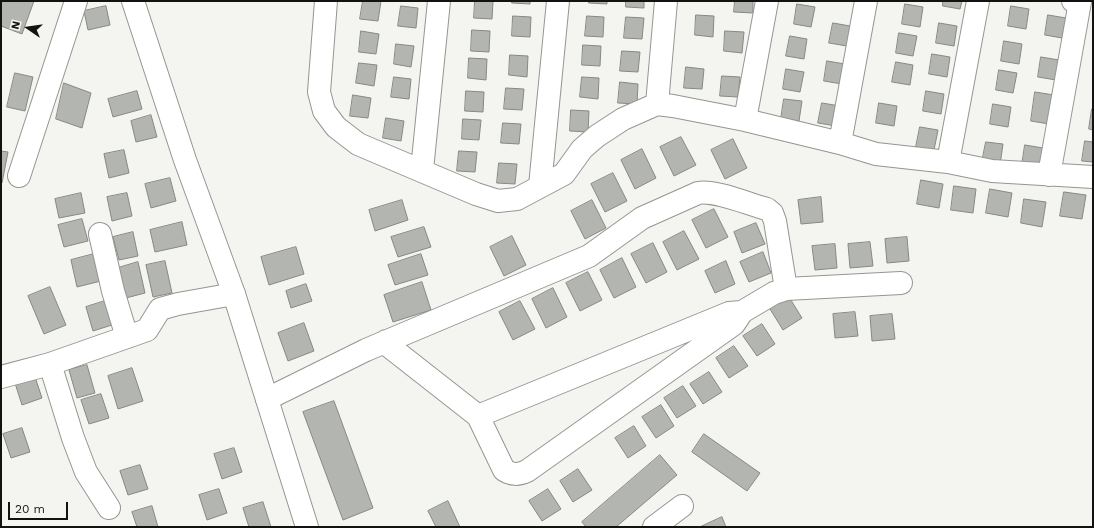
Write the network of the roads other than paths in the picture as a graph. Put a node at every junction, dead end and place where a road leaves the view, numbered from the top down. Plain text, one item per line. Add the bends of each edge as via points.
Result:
1 (76, 1) edge
2 (133, 1) edge
3 (326, 1) edge
4 (438, 1) edge
5 (558, 1) edge
6 (666, 1) edge
7 (767, 1) edge
8 (866, 1) edge
9 (978, 1) edge
10 (1073, 1) edge
11 (657, 104) junction
12 (745, 120) junction
13 (840, 143) junction
14 (948, 162) junction
15 (422, 170) junction
16 (1049, 175) junction
17 (19, 176) dead end
18 (1093, 177) edge
19 (540, 186) junction
20 (100, 234) dead end
21 (901, 283) dead end
22 (786, 289) junction
23 (234, 294) junction
24 (742, 312) junction
25 (127, 337) junction
26 (386, 341) junction
27 (50, 364) junction
28 (1, 377) edge
29 (267, 399) junction
30 (478, 416) junction
31 (682, 506) dead end
32 (109, 508) dead end
33 (307, 527) edge
34 (654, 527) edge

1 - 17 street
2 - 23 street via 185,160
3 - 15 street via 319,92 324,111 336,127 358,144
4 - 15 street
5 - 19 street
6 - 11 street
7 - 12 street
8 - 13 street
9 - 14 street
10 - 16 street via 1080,2
11 - 12 street
11 - 19 street via 624,119 597,136 582,149 564,174
12 - 13 street
13 - 14 street via 876,154
14 - 16 street via 992,171
15 - 19 street via 498,201 517,199
16 - 18 street
20 - 25 street via 113,292
21 - 22 street
22 - 24 street via 774,293
22 - 26 street via 772,213 706,192 698,193 642,218 589,256
23 - 25 street via 178,304 160,310 147,330
23 - 29 street
24 - 30 street via 729,313
24 - 30 street via 734,324 519,474 511,474 504,470
25 - 27 street
26 - 29 street
26 - 30 street via 390,347
27 - 28 street
27 - 32 street via 86,472
29 - 33 street
31 - 34 street

